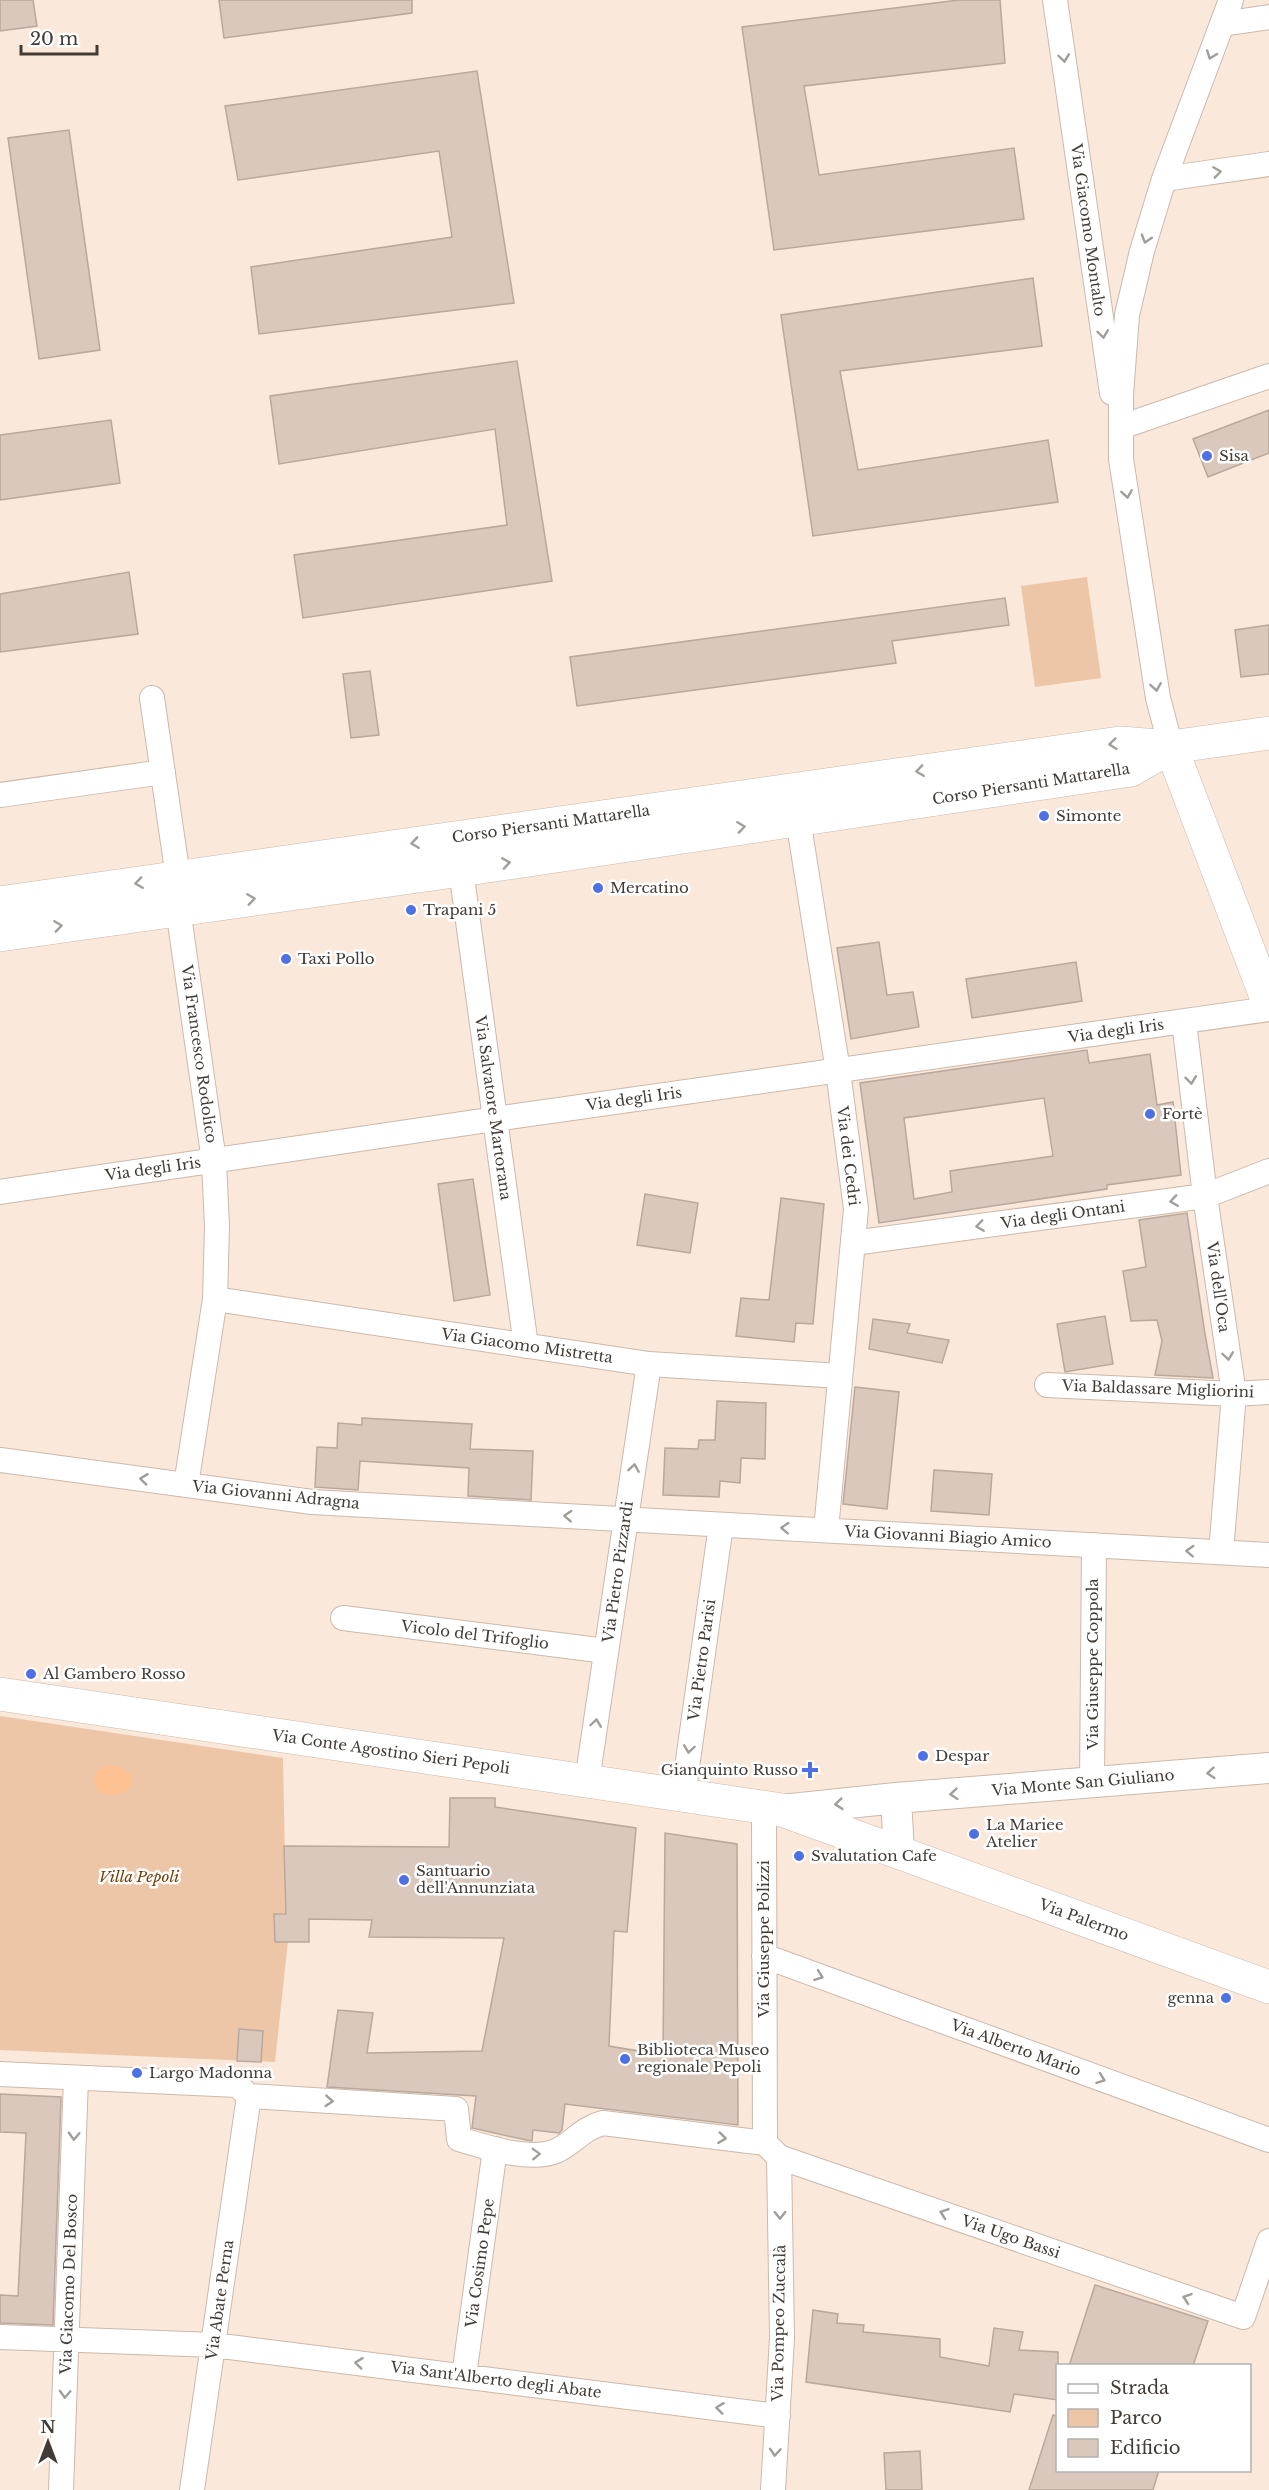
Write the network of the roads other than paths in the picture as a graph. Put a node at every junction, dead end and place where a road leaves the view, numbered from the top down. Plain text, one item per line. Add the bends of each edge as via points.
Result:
1 (1055, 0) edge
2 (1231, 0) edge
3 (1269, 17) edge
4 (1222, 24) junction
5 (1269, 164) edge
6 (1164, 179) junction
7 (1269, 376) edge
8 (1121, 428) junction
9 (1121, 459) junction
10 (152, 698) dead end
11 (1269, 733) edge
12 (1172, 747) junction
13 (163, 772) junction
14 (0, 795) edge
15 (691, 819) junction
16 (798, 819) junction
17 (461, 870) junction
18 (178, 877) junction
19 (0, 903) edge
20 (178, 909) junction
21 (0, 935) edge
22 (1269, 1004) edge
23 (1269, 1009) edge
24 (1184, 1022) junction
25 (838, 1071) junction
26 (495, 1119) junction
27 (214, 1161) junction
28 (1269, 1171) edge
29 (0, 1192) edge
30 (1205, 1196) junction
31 (853, 1243) junction
32 (215, 1299) junction
33 (526, 1346) junction
34 (649, 1364) junction
35 (840, 1376) junction
36 (1047, 1385) dead end
37 (1269, 1392) edge
38 (1234, 1394) junction
39 (0, 1460) edge
40 (186, 1485) junction
41 (626, 1519) junction
42 (721, 1524) junction
43 (826, 1530) junction
44 (1094, 1545) junction
45 (1221, 1552) junction
46 (1269, 1555) edge
47 (343, 1618) dead end
48 (606, 1651) junction
49 (0, 1694) edge
50 (1269, 1768) edge
51 (587, 1780) junction
52 (1092, 1782) junction
53 (683, 1796) junction
54 (896, 1798) junction
55 (773, 1809) junction
56 (899, 1853) junction
57 (764, 1956) junction
58 (1269, 1987) edge
59 (0, 2074) edge
60 (76, 2078) junction
61 (255, 2101) junction
62 (1269, 2140) edge
63 (495, 2150) junction
64 (772, 2150) junction
65 (1269, 2241) edge
66 (0, 2337) edge
67 (67, 2340) junction
68 (214, 2345) junction
69 (465, 2376) junction
70 (778, 2416) junction
71 (61, 2490) edge
72 (192, 2490) edge
73 (773, 2490) edge

1 -> 9 street, Via Giacomo Montalto
2 - 4 street
3 - 4 street
4 -> 6 street
6 -> 5 street
6 -> 8 street via 1127,315
7 - 8 street
8 - 9 street
9 -> 12 street via 1158,698
10 - 13 street
11 - 12 main road
12 -> 15 main road, Corso Piersanti Mattarella via 1120,743
12 - 16 main road, Corso Piersanti Mattarella via 1131,770
12 - 22 main road
13 - 14 street
13 - 18 street
15 -> 16 main road, Corso Piersanti Mattarella
17 -> 15 main road, Corso Piersanti Mattarella
15 -> 18 main road, Corso Piersanti Mattarella
16 - 25 street, Via dei Cedri
20 -> 17 main road, Corso Piersanti Mattarella
17 - 26 street, Via Salvatore Martorana
18 -> 19 main road, Corso Piersanti Mattarella
21 -> 20 main road, Corso Piersanti Mattarella
20 - 27 street, Via Francesco Rodolico
23 - 24 street, Via degli Iris
24 - 25 street, Via degli Iris
24 -> 30 street, Via dell'Oca
25 - 26 street, Via degli Iris
25 - 31 street, Via dei Cedri via 856,1209
26 - 27 street, Via degli Iris
26 - 33 street, Via Salvatore Martorana
27 - 29 street, Via degli Iris
27 - 32 street, Via Francesco Rodolico
28 - 30 street, Via degli Ontani
30 -> 31 street, Via degli Ontani
30 -> 38 street, Via dell'Oca
31 - 35 street, Via dei Cedri
32 - 33 street, Via Giacomo Mistretta
32 - 40 street, Via Francesco Rodolico
33 - 34 street, Via Giacomo Mistretta
34 - 35 street, Via Giacomo Mistretta
41 -> 34 street, Via Pietro Pizzardi
35 - 43 street, Via dei Cedri
36 - 38 street, Via Baldassare Migliorini
37 - 38 street, Via Baldassare Migliorini
38 - 45 street, Via dell'Oca
40 -> 39 street, Via Giovanni Adragna
41 -> 40 street, Via Giovanni Adragna via 312,1502
41 - 42 street, Via Giovanni Biagio Amico
41 - 48 street, Via Pietro Pizzardi
43 -> 42 street, Via Giovanni Biagio Amico
42 -> 53 street, Via Pietro Parisi
43 - 44 street, Via Giovanni Biagio Amico
45 -> 44 street, Via Giovanni Biagio Amico
44 - 52 street, Via Giuseppe Coppola
45 - 46 street, Via Giovanni Biagio Amico
47 - 48 street, Vicolo del Trifoglio
51 -> 48 street, Via Pietro Pizzardi
49 - 51 main road, Via Conte Agostino Sieri Pepoli
50 -> 52 street, Via Monte San Giuliano
51 - 53 main road, Via Conte Agostino Sieri Pepoli
52 -> 54 street, Via Monte San Giuliano
53 - 55 main road, Via Conte Agostino Sieri Pepoli
54 -> 55 street, Via Conte Agostino Sieri Pepoli
54 - 56 street
55 - 56 main road, Via Conte Agostino Sieri Pepoli
55 - 57 street, Via Giuseppe Polizzi
56 - 58 main road, Via Palermo
57 -> 62 street, Via Alberto Mario
57 - 64 street, Via Giuseppe Polizzi
59 - 60 street
60 - 61 street via 237,2085
60 -> 67 street, Via Giacomo Del Bosco
61 -> 63 street, Via Ugo Bassi via 456,2109 459,2139
61 - 68 street, Via Abate Perna
63 -> 64 street, Via Ugo Bassi via 536,2155 556,2151 591,2126 603,2123
63 - 69 street, Via Cosimo Pepe
65 -> 64 street, Via Ugo Bassi via 1243,2317
64 -> 70 street, Via Pompeo Zuccalà via 782,2338
66 - 67 street, Via Sant'Alberto degli Abate
67 - 68 street, Via Sant'Alberto degli Abate
67 -> 71 street, Via Giacomo Del Bosco
69 -> 68 street, Via Sant'Alberto degli Abate
68 - 72 street, Via Abate Perna
70 -> 69 street, Via Sant'Alberto degli Abate
70 -> 73 street, Via Pompeo Zuccalà

